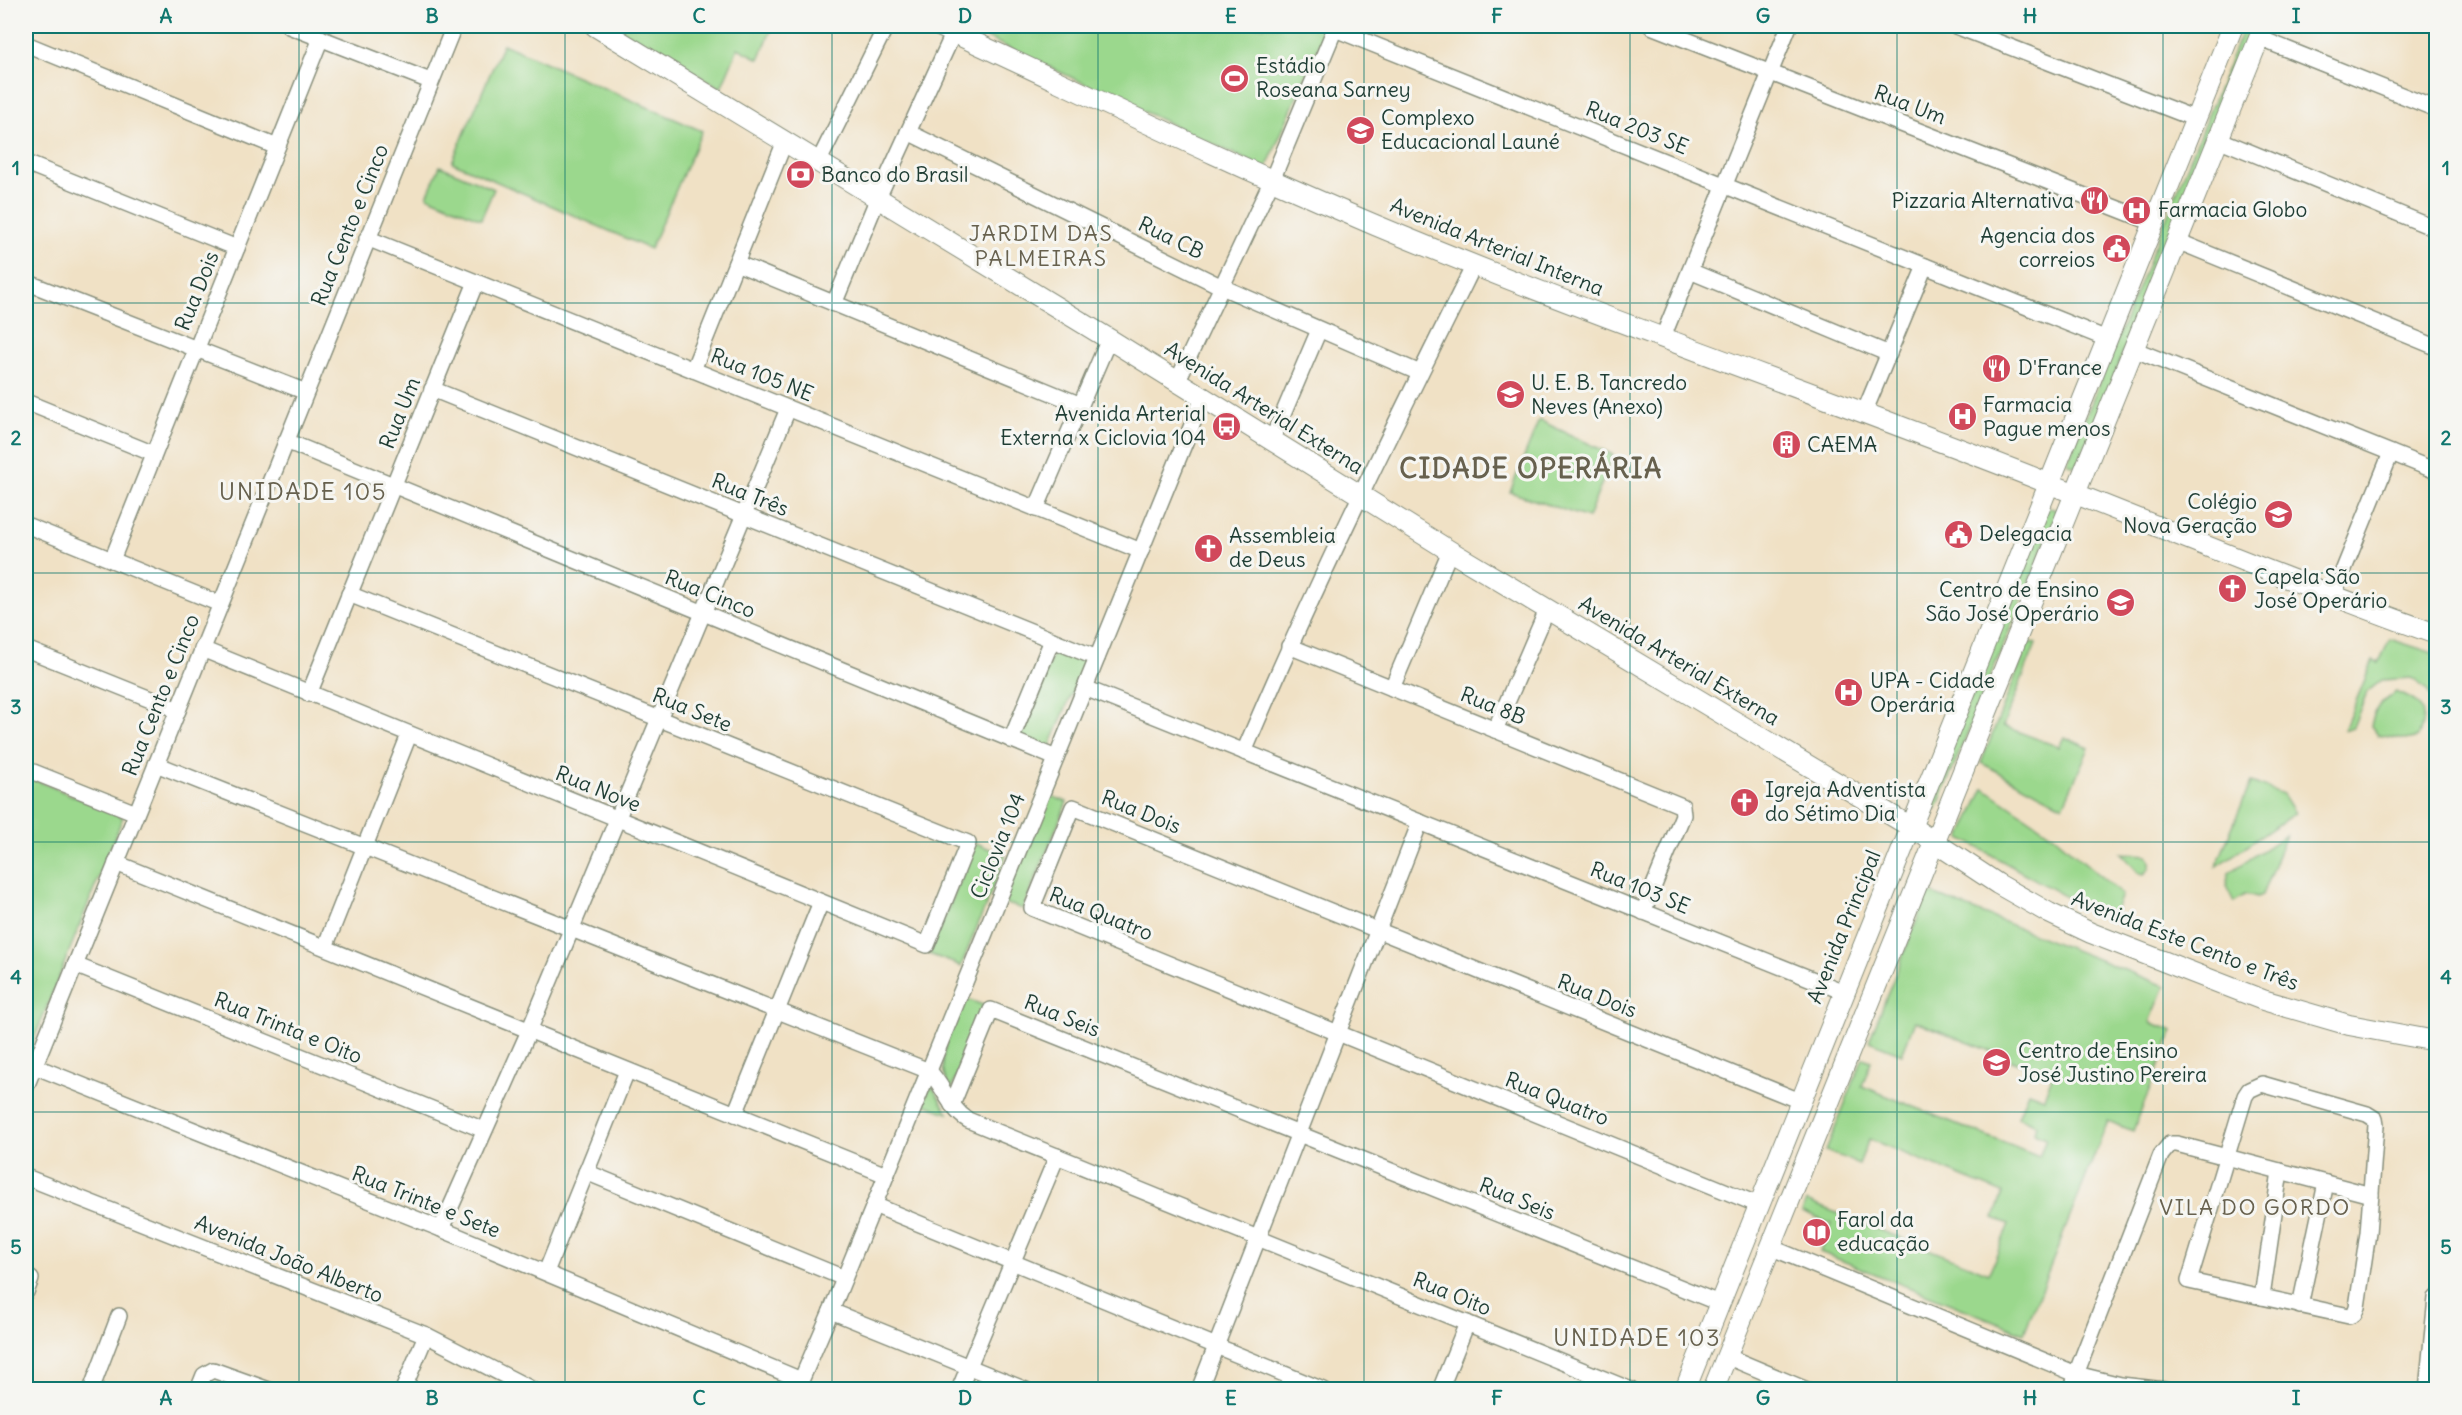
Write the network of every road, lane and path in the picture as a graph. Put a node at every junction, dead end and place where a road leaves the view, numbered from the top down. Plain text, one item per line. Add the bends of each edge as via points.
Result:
1 (289, 26) edge
2 (454, 26) edge
3 (595, 26) edge
4 (886, 26) edge
5 (1651, 26) edge
6 (1789, 26) edge
7 (1956, 26) edge
8 (2233, 26) edge
9 (1335, 27) edge
10 (947, 29) edge
11 (2261, 32) edge
12 (321, 38) junction
13 (26, 44) edge
14 (1770, 72) junction
15 (430, 81) junction
16 (2436, 109) edge
17 (2196, 119) junction
18 (908, 132) junction
19 (2218, 139) junction
20 (785, 141) junction
21 (277, 147) junction
22 (26, 163) edge
23 (818, 163) junction
24 (1272, 180) junction
25 (1724, 186) junction
26 (877, 200) junction
27 (2154, 223) junction
28 (2436, 229) edge
29 (368, 238) junction
30 (2177, 241) junction
31 (237, 248) junction
32 (736, 263) junction
33 (1474, 265) junction
34 (1925, 266) junction
35 (1690, 271) junction
36 (26, 282) edge
37 (476, 282) junction
38 (1222, 287) junction
39 (834, 304) junction
40 (1319, 330) junction
41 (1663, 337) junction
42 (1109, 339) junction
43 (2107, 339) junction
44 (2436, 347) edge
45 (2133, 349) junction
46 (196, 350) junction
47 (1889, 354) junction
48 (693, 370) junction
49 (1420, 373) junction
50 (1177, 382) junction
51 (432, 389) junction
52 (306, 392) junction
53 (1203, 398) junction
54 (26, 402) edge
55 (1081, 405) junction
56 (788, 409) junction
57 (1864, 413) junction
58 (1272, 440) junction
59 (286, 441) junction
60 (2391, 453) junction
61 (154, 454) junction
62 (2436, 471) edge
63 (2049, 483) junction
64 (393, 487) junction
65 (2074, 493) junction
66 (1360, 495) junction
67 (1036, 509) junction
68 (744, 515) junction
69 (26, 525) edge
70 (1141, 551) junction
71 (1450, 551) junction
72 (112, 560) junction
73 (349, 594) junction
74 (2333, 596) junction
75 (220, 604) junction
76 (1548, 610) junction
77 (703, 614) junction
78 (2436, 634) edge
79 (1052, 640) junction
80 (1289, 646) junction
81 (26, 649) edge
82 (202, 649) junction
83 (1097, 658) junction
84 (1085, 688) junction
85 (1392, 688) junction
86 (309, 694) junction
87 (178, 710) junction
88 (660, 719) junction
89 (1495, 730) junction
90 (409, 735) junction
91 (1011, 740) junction
92 (1244, 752) junction
93 (1056, 758) junction
94 (156, 764) junction
95 (26, 769) edge
96 (136, 813) junction
97 (1945, 814) junction
98 (618, 820) junction
99 (1420, 822) junction
100 (1910, 827) junction
101 (1934, 842) junction
102 (365, 847) junction
103 (1052, 859) joint
104 (116, 863) junction
105 (948, 894) joint
106 (821, 902) junction
107 (1643, 912) junction
108 (572, 929) junction
109 (1378, 930) junction
110 (325, 947) junction
111 (75, 965) junction
112 (1844, 992) junction
113 (777, 1011) junction
114 (529, 1031) junction
115 (1338, 1033) junction
116 (2436, 1041) edge
117 (34, 1066) junction
118 (627, 1071) junction
119 (929, 1071) junction
120 (26, 1087) edge
121 (1800, 1101) junction
122 (952, 1106) junction
123 (735, 1114) junction
124 (484, 1130) junction
125 (1299, 1134) junction
126 (1057, 1156) junction
127 (2227, 1157) junction
128 (1804, 1163) junction
129 (2280, 1171) junction
130 (586, 1172) junction
131 (886, 1175) junction
132 (26, 1178) edge
133 (2326, 1183) junction
134 (2371, 1195) junction
135 (874, 1205) junction
136 (1759, 1205) junction
137 (441, 1229) junction
138 (1258, 1238) junction
139 (1770, 1247) junction
140 (1013, 1262) junction
141 (546, 1272) junction
142 (844, 1278) junction
143 (1729, 1281) junction
144 (2262, 1297) junction
145 (2436, 1298) edge
146 (1719, 1304) junction
147 (2300, 1306) junction
148 (831, 1311) junction
149 (119, 1316) dead end
150 (1467, 1323) junction
151 (426, 1335) junction
152 (1216, 1346) junction
153 (1726, 1356) junction
154 (969, 1367) junction
155 (2076, 1374) junction
156 (799, 1384) edge
157 (91, 1389) edge
158 (198, 1389) edge
159 (269, 1389) edge
160 (403, 1389) edge
161 (533, 1389) edge
162 (959, 1389) edge
163 (1026, 1389) edge
164 (1199, 1389) edge
165 (1323, 1389) edge
166 (1440, 1389) edge
167 (1631, 1389) edge
168 (1685, 1389) edge
169 (1713, 1389) edge
170 (1807, 1389) edge
171 (2072, 1389) edge
172 (2165, 1389) edge
173 (2427, 1389) edge

1 - 12 street
2 - 15 street, Rua Cento e Cinco
3 - 20 main road, Avenida Arterial Externa
4 - 23 street
5 - 14 street, Rua Um
6 - 14 street
7 - 17 street
8 - 17 main road, Avenida Principal
9 - 24 street
9 - 25 street, Rua 203 SE
10 - 18 street
10 - 24 main road, Avenida Arterial Interna
11 - 16 street
11 - 19 main road
12 - 15 street
12 - 21 street, Rua Dois
13 - 21 street
14 - 25 street
14 - 27 street, Rua Um
15 - 29 street, Rua Cento e Cinco
17 - 27 main road, Avenida Principal
18 - 26 street
18 - 38 street, Rua CB
19 - 28 street
19 - 30 main road
20 - 23 main road, Avenida Arterial Externa
20 - 32 street
21 - 31 street, Rua Dois
22 - 31 street
23 - 26 main road, Avenida Arterial Externa
24 - 33 main road, Avenida Arterial Interna
24 - 38 street
25 - 34 street, Rua 203 SE
25 - 35 street
26 - 39 street
26 - 42 main road, Avenida Arterial Externa
27 - 43 main road, Avenida Principal
29 - 37 street, Rua 105 NE
29 - 52 street, Rua Cento e Cinco
30 - 44 street
30 - 45 main road
31 - 46 street, Rua Dois
32 - 39 street
32 - 48 street
33 - 41 main road, Avenida Arterial Interna
33 - 49 street
34 - 43 street, Rua 203 SE
34 - 47 street
35 - 41 street
35 - 47 street
36 - 46 street
37 - 48 street, Rua 105 NE
37 - 51 street, Rua Um
38 - 40 street, Rua CB
38 - 50 street
39 - 55 street
40 - 49 street, Rua CB
40 - 58 street
41 - 57 main road, Avenida Arterial Interna
42 - 50 main road, Avenida Arterial Externa
42 - 55 street
43 - 63 main road, Avenida Principal
45 - 60 street
45 - 65 main road
46 - 52 street
46 - 61 street, Rua Dois
47 - 57 street
48 - 56 street, Rua 105 NE
49 - 66 street
50 - 53 main road, Avenida Arterial Externa
51 - 64 street, Rua Um
51 - 68 street, Rua Três
52 - 59 street, Rua Cento e Cinco
53 - 58 main road, Avenida Arterial Externa
53 - 70 street, Ciclovia 104
54 - 61 street
55 - 67 street
56 - 67 street, Rua 105 NE
56 - 68 street
57 - 63 main road, Avenida Arterial Interna
58 - 66 main road, Avenida Arterial Externa
59 - 64 street
59 - 75 street, Rua Cento e Cinco
60 - 62 street
60 - 74 street
61 - 72 street, Rua Dois
63 - 65 main road, Avenida Arterial Interna
63 - 100 main road, Avenida Principal
64 - 73 street, Rua Um
64 - 77 street, Rua Cinco
65 - 74 main road, Avenida Arterial Interna
65 - 97 main road
66 - 71 main road, Avenida Arterial Externa
66 - 80 street
67 - 70 street, Rua 105 NE
68 - 77 street
68 - 79 street, Rua Três
69 - 72 street
70 - 83 street, Ciclovia 104
71 - 76 main road, Avenida Arterial Externa
71 - 85 street
72 - 75 street
73 - 86 street, Rua Um
73 - 88 street, Rua Sete
74 - 78 main road, Avenida Arterial Interna
75 - 82 street, Rua Cento e Cinco
76 - 89 street
76 - 100 main road, Avenida Arterial Externa
77 - 88 street
77 - 91 street, Rua Cinco
79 - 83 street, Rua Três
79 - 91 street
80 - 85 street, Rua 8B
80 - 92 street
81 - 87 street
82 - 86 street, Rua Nove
82 - 87 street, Rua Cento e Cinco
83 - 84 street, Ciclovia 104
84 - 92 street, Rua 103 SE
84 - 93 street, Ciclovia 104
85 - 89 street, Rua 8B
86 - 90 street, Rua Nove
87 - 94 street, Rua Cento e Cinco
88 - 98 street
88 - 105 street, Rua Sete via 968,843
89 - 107 street, Rua 8B via 1682,806 1683,814
90 - 98 street, Rua Nove
90 - 102 street
91 - 93 street, Rua Cinco
92 - 99 street, Rua 103 SE
93 - 119 street, Ciclovia 104
94 - 96 street, Rua Cento e Cinco
94 - 102 street
95 - 96 street
96 - 104 street, Rua Cento e Cinco
97 - 100 main road via 1932,825
97 - 101 main road
98 - 106 street, Rua Nove
98 - 108 street
99 - 107 street, Rua 103 SE
99 - 109 street
100 - 101 main road, Avenida Arterial Externa
100 - 112 main road, Avenida Principal
101 - 116 main road, Avenida Este Cento e Três via 1998,884 2091,933 2263,1000 2349,1025
101 - 128 main road
102 - 108 street
102 - 110 street
103 - 109 street, Rua Dois via 1073,807
103 - 115 street, Rua Quatro via 1032,908
104 - 110 street
104 - 111 street, Rua Cento e Cinco
105 - 106 street, Rua Nove via 927,945
106 - 113 street
107 - 112 street, Rua 103 SE
108 - 113 street
108 - 114 street
109 - 115 street
109 - 121 street, Rua Dois
110 - 114 street
111 - 117 street, Rua Cento e Cinco
111 - 124 street, Rua Trinta e Oito
112 - 121 main road, Avenida Principal
113 - 119 street
113 - 123 street
114 - 118 street
114 - 124 street
115 - 125 street
115 - 136 street, Rua Quatro
117 - 120 street, Rua Cento e Cinco
117 - 137 street, Rua Trinte e Sete
118 - 123 street
118 - 130 street
119 - 122 street, Rua Oito
119 - 131 street, Ciclovia 104
121 - 128 main road via 1812,1105 1816,1112 1806,1139
121 - 136 main road, Avenida Principal
122 - 125 street, Rua Seis via 991,1010
122 - 126 street, Rua Oito via 968,1120
123 - 131 street
124 - 137 street
125 - 138 street
125 - 146 street, Rua Seis
126 - 138 street, Rua Oito
126 - 140 street
127 - 129 street
127 - 134 street via 2245,1096 2262,1084 2375,1119
127 - 144 street via 2189,1281
127 - 155 street via 2176,1144 2170,1144 2161,1155
128 - 139 main road
129 - 133 street
129 - 144 street
130 - 141 street
130 - 142 street
131 - 135 street, Ciclovia 104
132 - 151 street, Avenida João Alberto
133 - 134 street
133 - 147 street
134 - 147 street via 2354,1314
135 - 140 street
135 - 142 street, Ciclovia 104
136 - 143 main road, Avenida Principal
137 - 141 street, Rua Trinte e Sete
138 - 150 street, Rua Oito
138 - 152 street
139 - 153 main road
139 - 155 street
140 - 152 street
140 - 154 street
141 - 156 street, Rua Trinte e Sete
142 - 148 street, Ciclovia 104
143 - 146 main road, Avenida Principal
143 - 153 main road via 1711,1342 1713,1350
144 - 147 street
145 - 173 street
146 - 168 main road, Avenida Principal
148 - 154 street
148 - 156 street, Ciclovia 104
149 - 157 street
150 - 166 street
150 - 167 street, Rua Oito
151 - 160 street
151 - 161 street, Avenida João Alberto
152 - 164 street
152 - 165 street
153 - 169 main road
153 - 170 street
154 - 162 street
154 - 163 street
155 - 171 street
155 - 172 street via 2121,1385
158 - 159 street via 209,1371

